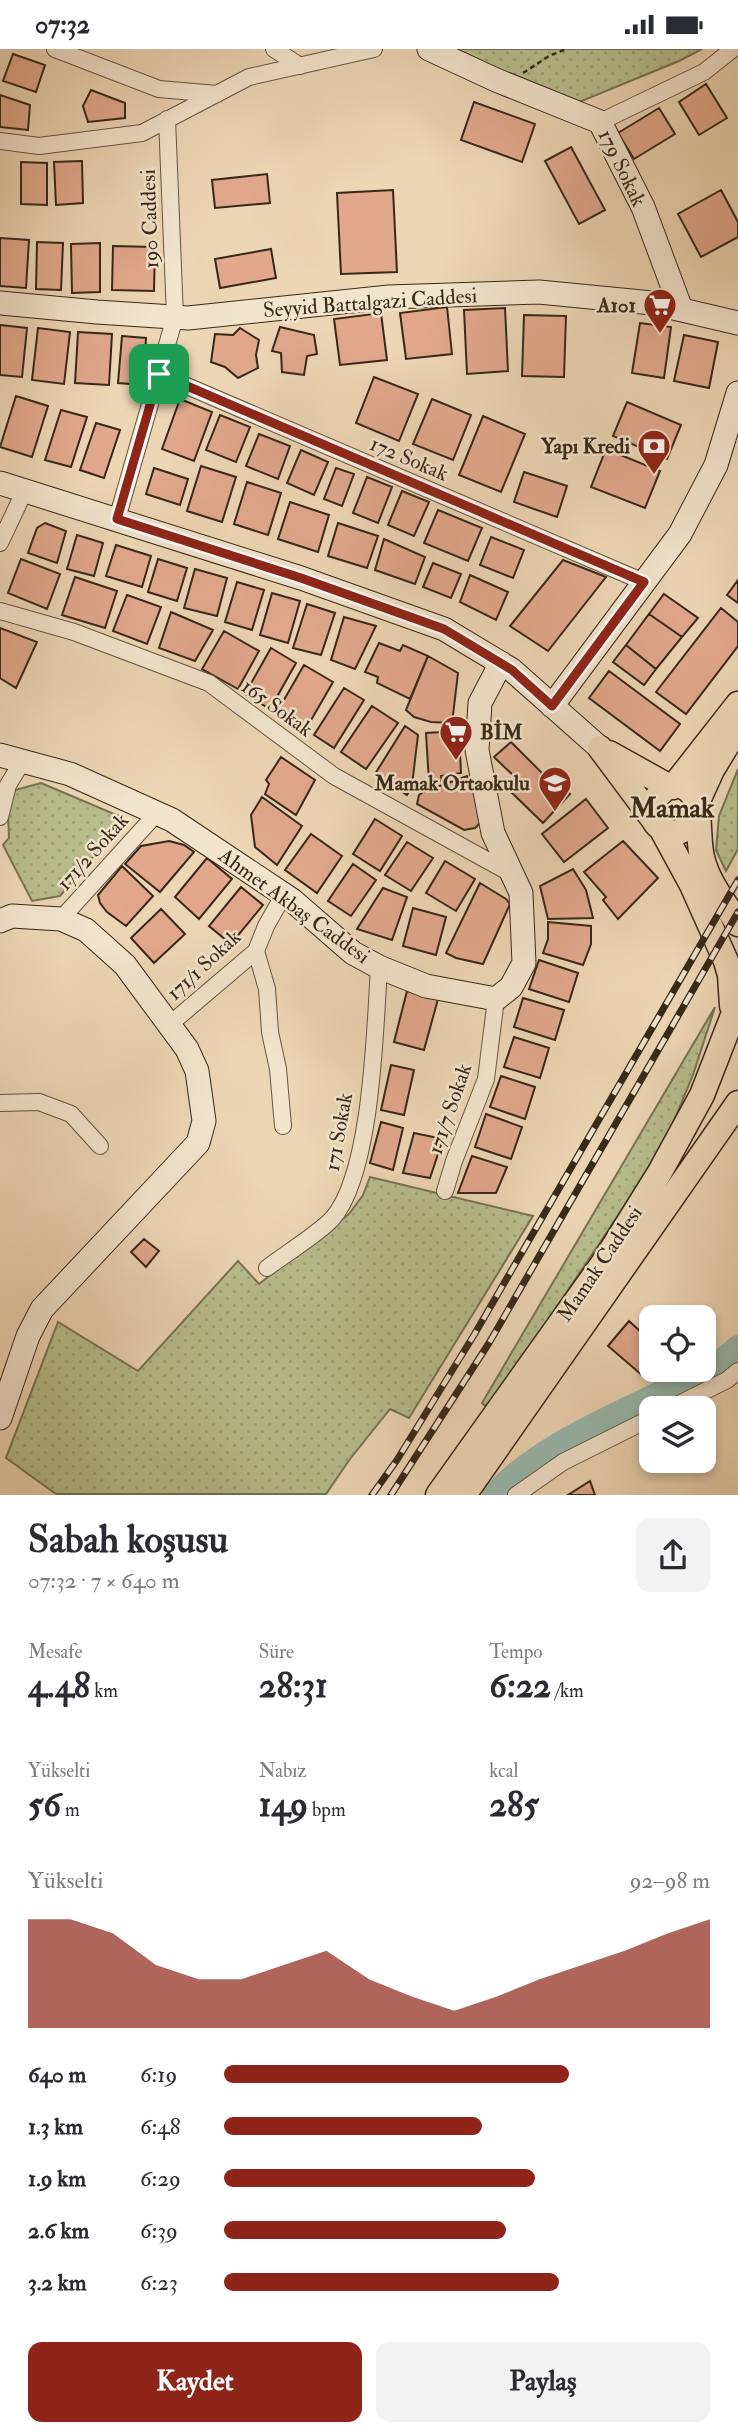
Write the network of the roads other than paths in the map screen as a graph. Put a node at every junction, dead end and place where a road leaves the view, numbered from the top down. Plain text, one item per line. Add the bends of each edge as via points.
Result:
1 (55, 49) edge
2 (274, 49) edge
3 (374, 49) edge
4 (429, 49) edge
5 (733, 49) edge
6 (300, 66) junction
7 (218, 94) junction
8 (167, 119) junction
9 (600, 122) junction
10 (0, 141) edge
11 (0, 303) edge
12 (681, 309) junction
13 (175, 317) junction
14 (738, 323) edge
15 (159, 374) junction
16 (738, 393) edge
17 (0, 483) edge
18 (24, 490) junction
19 (117, 519) junction
20 (0, 543) edge
21 (644, 582) junction
22 (0, 611) edge
23 (501, 663) junction
24 (738, 704) edge
25 (552, 706) junction
26 (738, 727) edge
27 (600, 748) junction
28 (11, 759) edge
29 (671, 787) junction
30 (697, 807) junction
31 (157, 813) junction
32 (0, 817) edge
33 (659, 825) junction
34 (512, 874) junction
35 (283, 896) junction
36 (61, 919) junction
37 (0, 921) edge
38 (738, 924) edge
39 (256, 951) junction
40 (379, 967) junction
41 (496, 999) junction
42 (735, 1011) edge
43 (169, 1025) junction
44 (0, 1103) edge
45 (738, 1103) edge
46 (283, 1126) dead end
47 (100, 1146) dead end
48 (445, 1191) dead end
49 (267, 1268) dead end
50 (738, 1371) edge
51 (695, 1396) edge
52 (0, 1417) edge
53 (639, 1424) edge
54 (438, 1495) edge
55 (464, 1495) edge
56 (516, 1495) edge

1 - 7 street via 159,89
2 - 6 street
3 - 6 street
4 - 9 street, 179 Sokak
5 - 9 street via 704,72
6 - 7 street via 250,77
7 - 8 street
8 - 10 street via 129,135 39,146
8 - 13 street, 190 Caddesi
9 - 12 street, 179 Sokak via 643,207
11 - 13 street, Seyyid Battalgazi Caddesi
12 - 13 street, Seyyid Battalgazi Caddesi via 540,292 389,297
12 - 14 street, Seyyid Battalgazi Caddesi
13 - 15 street, 190 Caddesi
15 - 19 street, 190 Caddesi
15 - 21 street, 172 Sokak
16 - 21 street via 716,465 680,534
17 - 18 street
18 - 19 street
18 - 20 street
19 - 23 street via 444,629
21 - 25 street
22 - 34 street, 165 Sokak via 74,632 209,683 334,776
23 - 25 street
23 - 34 street via 480,703 477,750 492,833
24 - 29 main road
25 - 27 street
26 - 30 main road via 712,770
27 - 29 main road
27 - 33 main road, Mamak Caddesi
28 - 31 street, Ahmet Akbaş Caddesi via 70,774
28 - 32 street
29 - 30 main road via 690,792
29 - 33 main road via 653,801 652,815
30 - 33 main road via 695,819 684,831 668,832
30 - 38 main road via 698,837 707,873
31 - 35 street, Ahmet Akbaş Caddesi
31 - 36 street, 171/2 Sokak
33 - 42 main road, Mamak Caddesi via 726,961
34 - 41 street via 521,893 524,963 511,986
35 - 39 street, 171/1 Sokak
35 - 40 street, Ahmet Akbaş Caddesi via 354,953
36 - 37 street via 12,916
36 - 43 street via 86,930 125,965
39 - 43 street, 171/1 Sokak
39 - 46 street via 267,989
40 - 41 street, Ahmet Akbaş Caddesi via 426,986
40 - 49 street, 171 Sokak via 362,1142 348,1195 331,1220
41 - 48 street, 171/7 Sokak via 486,1079
42 - 54 main road, Mamak Caddesi via 702,1095 649,1191 604,1262
43 - 52 street via 197,1071 204,1121 198,1143 42,1309
44 - 47 street via 40,1103 71,1114
45 - 55 main road, Mamak Caddesi
50 - 51 street
53 - 56 street via 563,1462

